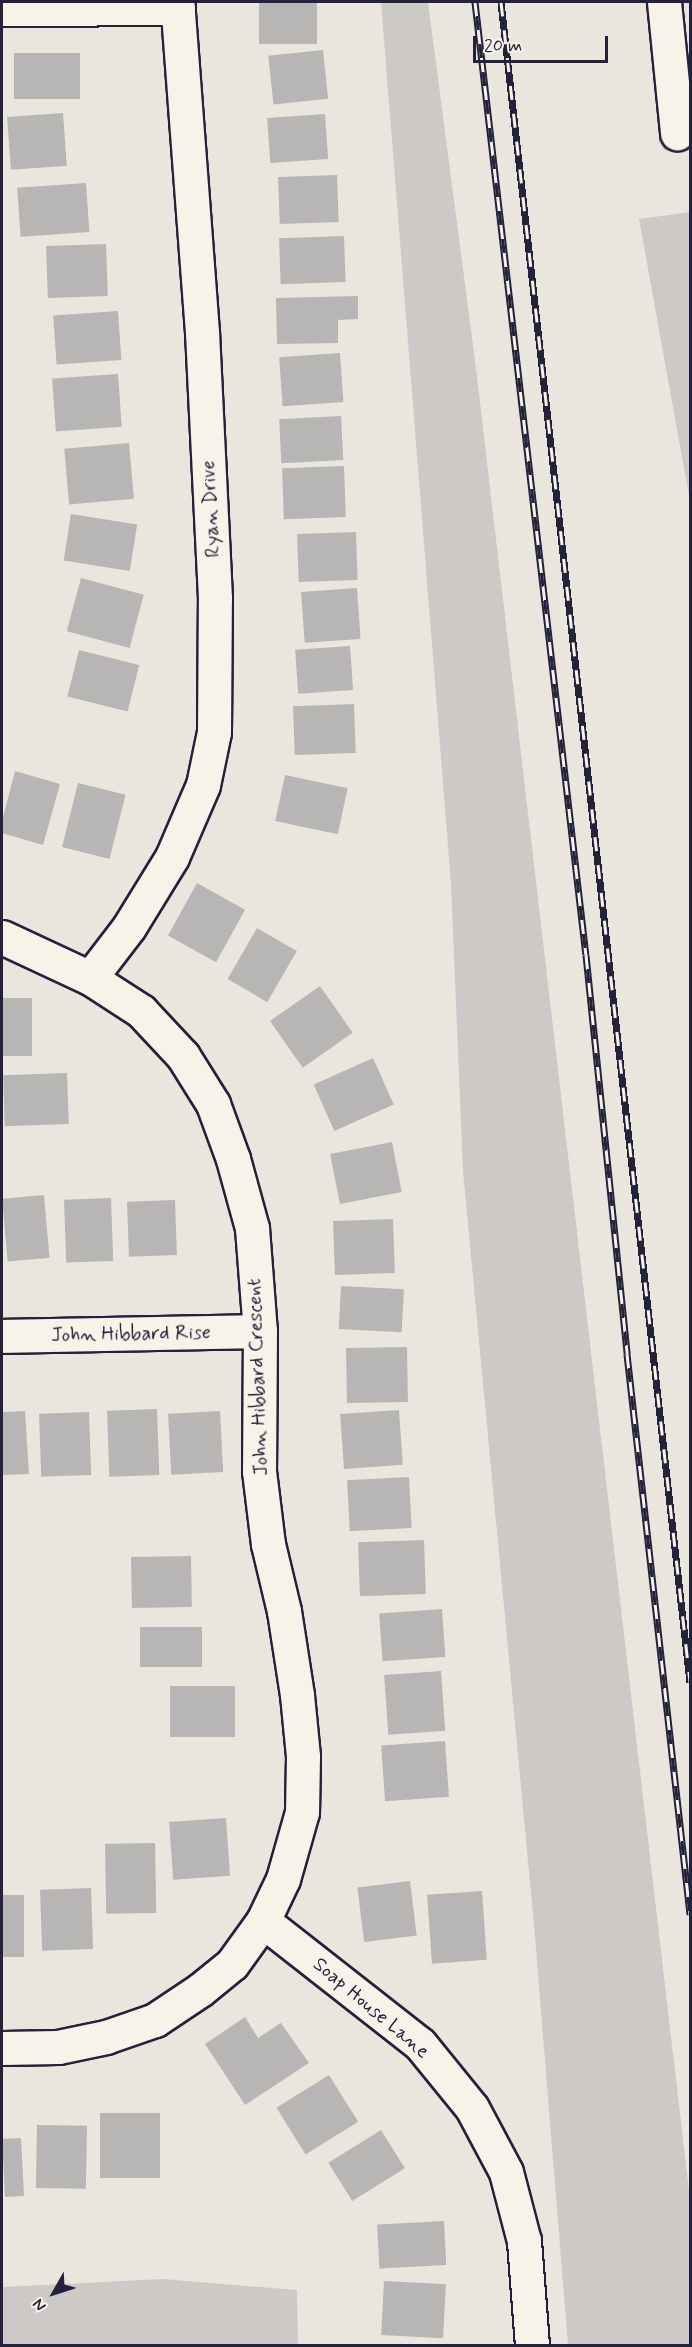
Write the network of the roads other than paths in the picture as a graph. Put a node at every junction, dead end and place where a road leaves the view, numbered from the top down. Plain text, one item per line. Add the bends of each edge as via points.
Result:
1 (663, 2) edge
2 (178, 5) edge
3 (2, 9) edge
4 (676, 133) dead end
5 (2, 938) edge
6 (90, 978) junction
7 (260, 1331) junction
8 (2, 1336) edge
9 (263, 1921) junction
10 (2, 2048) edge
11 (532, 2346) edge

1 - 4 street
2 - 3 street, Ryan Drive
2 - 6 street, Ryan Drive via 204,355 215,609 214,732 203,785 172,857 129,927
5 - 6 street, John Hibbard Crescent
6 - 7 street, John Hibbard Crescent via 141,1011 183,1056 213,1104 234,1159 252,1228
7 - 8 street, John Hibbard Rise
7 - 9 street, John Hibbard Crescent via 259,1471 268,1544 284,1611 297,1695 303,1756 302,1812 283,1879
9 - 10 street, John Hibbard Crescent via 232,1964 155,2020 106,2037 58,2047
9 - 11 street, Soap House Lane via 420,2044 472,2108 506,2172 524,2241

